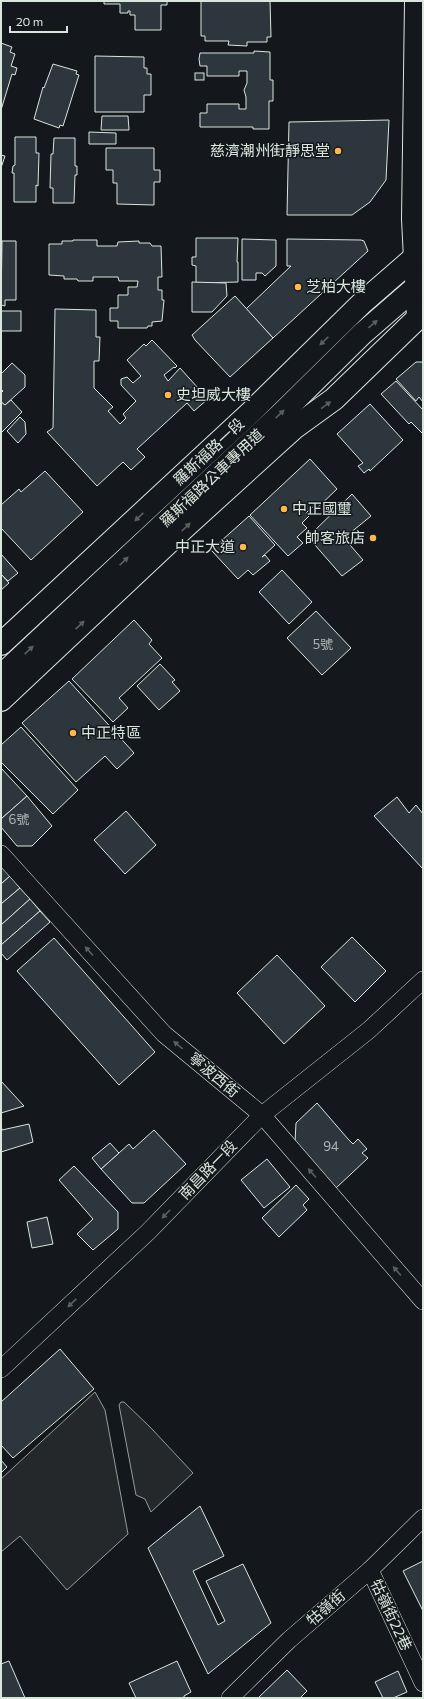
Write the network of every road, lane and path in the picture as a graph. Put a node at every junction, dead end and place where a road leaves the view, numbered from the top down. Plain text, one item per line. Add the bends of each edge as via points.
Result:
1 (416, 1) edge
2 (414, 274) edge
3 (421, 318) edge
4 (1, 644) edge
5 (1, 676) edge
6 (1, 700) edge
7 (1, 854) edge
8 (423, 980) edge
9 (262, 1115) junction
10 (423, 1301) edge
11 (1, 1369) edge
12 (423, 1518) edge
13 (370, 1570) junction
14 (423, 1683) edge
15 (230, 1698) edge

1 - 2 main road
2 - 3 main road
2 -> 4 main road, 羅斯福路一段 via 362,304 250,413
5 -> 2 main road, 羅斯福路公車專用道 via 282,413 362,334
6 -> 3 main road via 294,428 334,399
9 -> 7 street, 寧波西街 via 164,1034
8 - 9 street, 南昌路一段 via 369,1030
10 -> 9 street, 寧波西街
9 -> 11 street, 南昌路一段 via 148,1232
12 - 13 street, 牯嶺街
13 - 14 street, 牯嶺街22巷
13 - 15 street, 牯嶺街 via 289,1640

